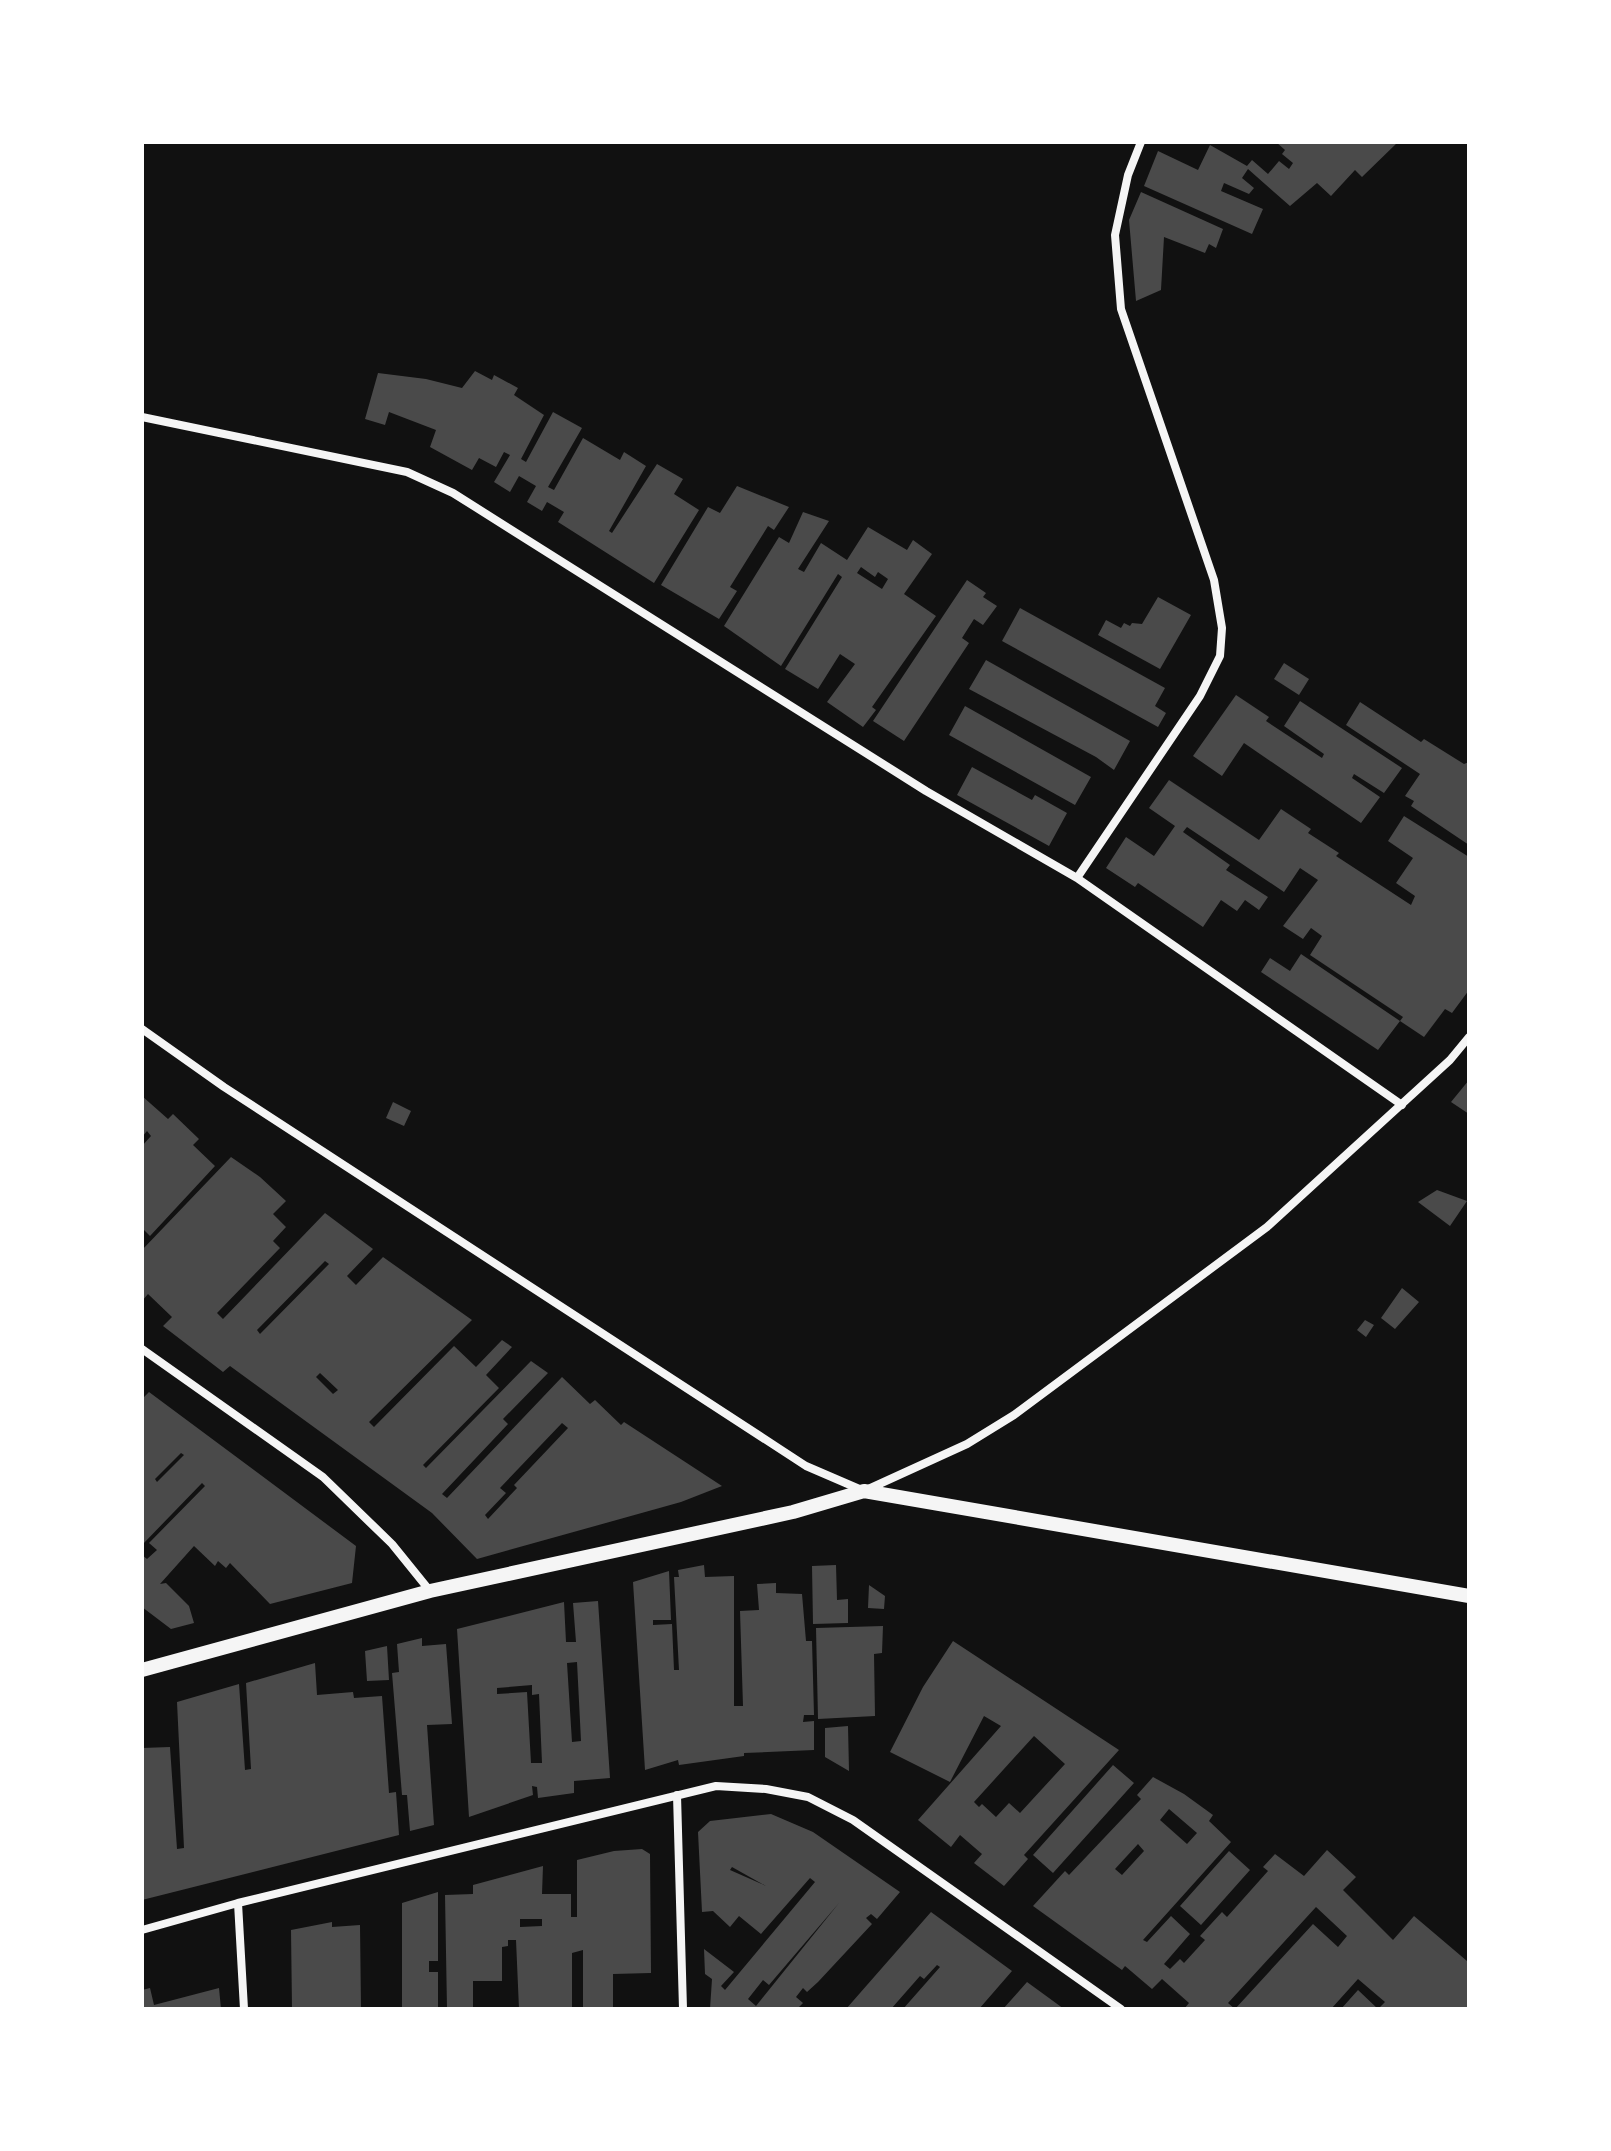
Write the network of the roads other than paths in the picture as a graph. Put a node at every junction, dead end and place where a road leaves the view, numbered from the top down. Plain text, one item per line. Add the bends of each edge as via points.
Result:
1 (1141, 142) edge
2 (142, 417) edge
3 (1077, 878) junction
4 (142, 1029) edge
5 (1469, 1037) edge
6 (1402, 1105) junction
7 (142, 1349) edge
8 (864, 1491) junction
9 (430, 1591) junction
10 (1469, 1596) edge
11 (142, 1670) edge
12 (677, 1795) junction
13 (238, 1903) junction
14 (142, 1930) edge
15 (244, 2009) edge
16 (683, 2009) edge
17 (1121, 2009) edge

1 - 3 street via 1115,235 1121,309 1214,580 1222,628 1220,656 1200,696
2 - 3 street via 407,472 453,493 913,783
3 - 6 street
4 - 8 street via 806,1466
5 - 6 street
6 - 8 street via 1267,1227 1014,1415 967,1444
7 - 9 street via 323,1477 392,1544
8 - 9 street via 793,1512
8 - 10 street
9 - 11 street
12 - 13 street
12 - 16 street
12 - 17 street via 716,1786 808,1797 853,1820
13 - 14 street
13 - 15 street

